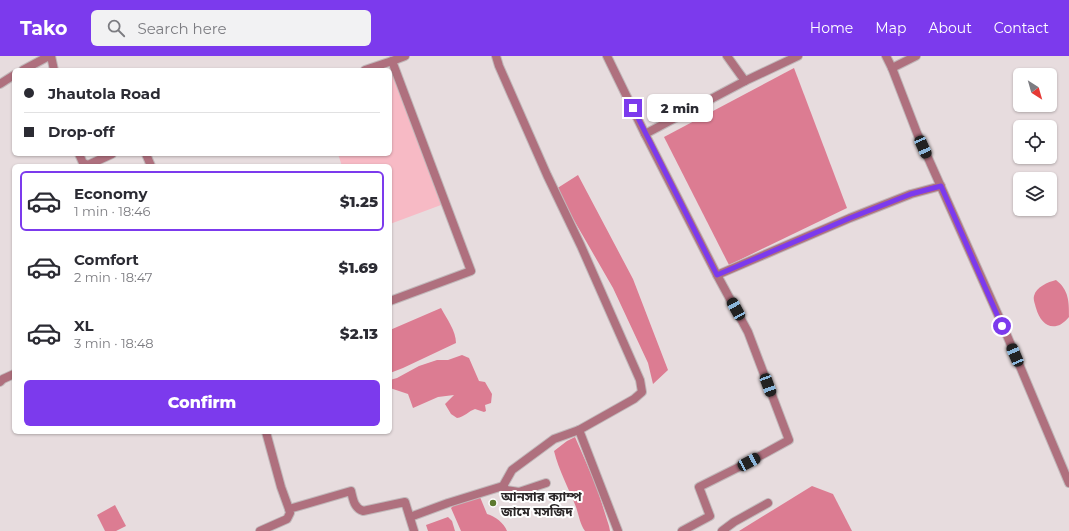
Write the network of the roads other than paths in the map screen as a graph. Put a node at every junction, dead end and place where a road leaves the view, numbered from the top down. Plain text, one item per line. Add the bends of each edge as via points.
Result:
1 (50, 56) edge
2 (405, 56) edge
3 (496, 56) edge
4 (607, 56) edge
5 (727, 56) edge
6 (798, 56) edge
7 (886, 56) edge
8 (916, 56) edge
9 (392, 62) junction
10 (27, 68) edge
11 (53, 68) edge
12 (372, 68) edge
13 (892, 68) junction
14 (12, 76) edge
15 (745, 81) junction
16 (0, 84) edge
17 (646, 134) junction
18 (80, 156) edge
19 (108, 156) edge
20 (86, 164) edge
21 (90, 164) edge
22 (941, 186) junction
23 (717, 275) junction
24 (392, 300) edge
25 (12, 375) edge
26 (0, 382) edge
27 (580, 430) junction
28 (267, 434) edge
29 (546, 483) dead end
30 (1069, 483) edge
31 (503, 486) junction
32 (768, 503) dead end
33 (289, 509) junction
34 (410, 517) junction
35 (260, 531) edge
36 (414, 531) edge
37 (618, 531) edge
38 (682, 531) edge
39 (722, 531) edge

1 - 10 street
1 - 11 street
2 - 9 street
3 - 27 street via 540,161 640,380 642,392 634,400
4 - 17 street
5 - 15 street
6 - 15 street
7 - 13 street
8 - 13 street
9 - 12 street
9 - 24 street via 471,271
13 - 22 street via 917,134
14 - 16 street
15 - 17 street
17 - 23 street
18 - 20 street
19 - 21 street
22 - 23 street via 911,194
22 - 30 street
23 - 38 street via 748,332 789,440 699,487 710,516
25 - 26 street
27 - 31 street via 554,439 512,470
27 - 37 street
28 - 33 street
29 - 31 street via 519,492 506,490
31 - 34 street
32 - 39 street
33 - 34 street via 350,491 359,510 405,502
33 - 35 street via 290,513 286,519
34 - 36 street

